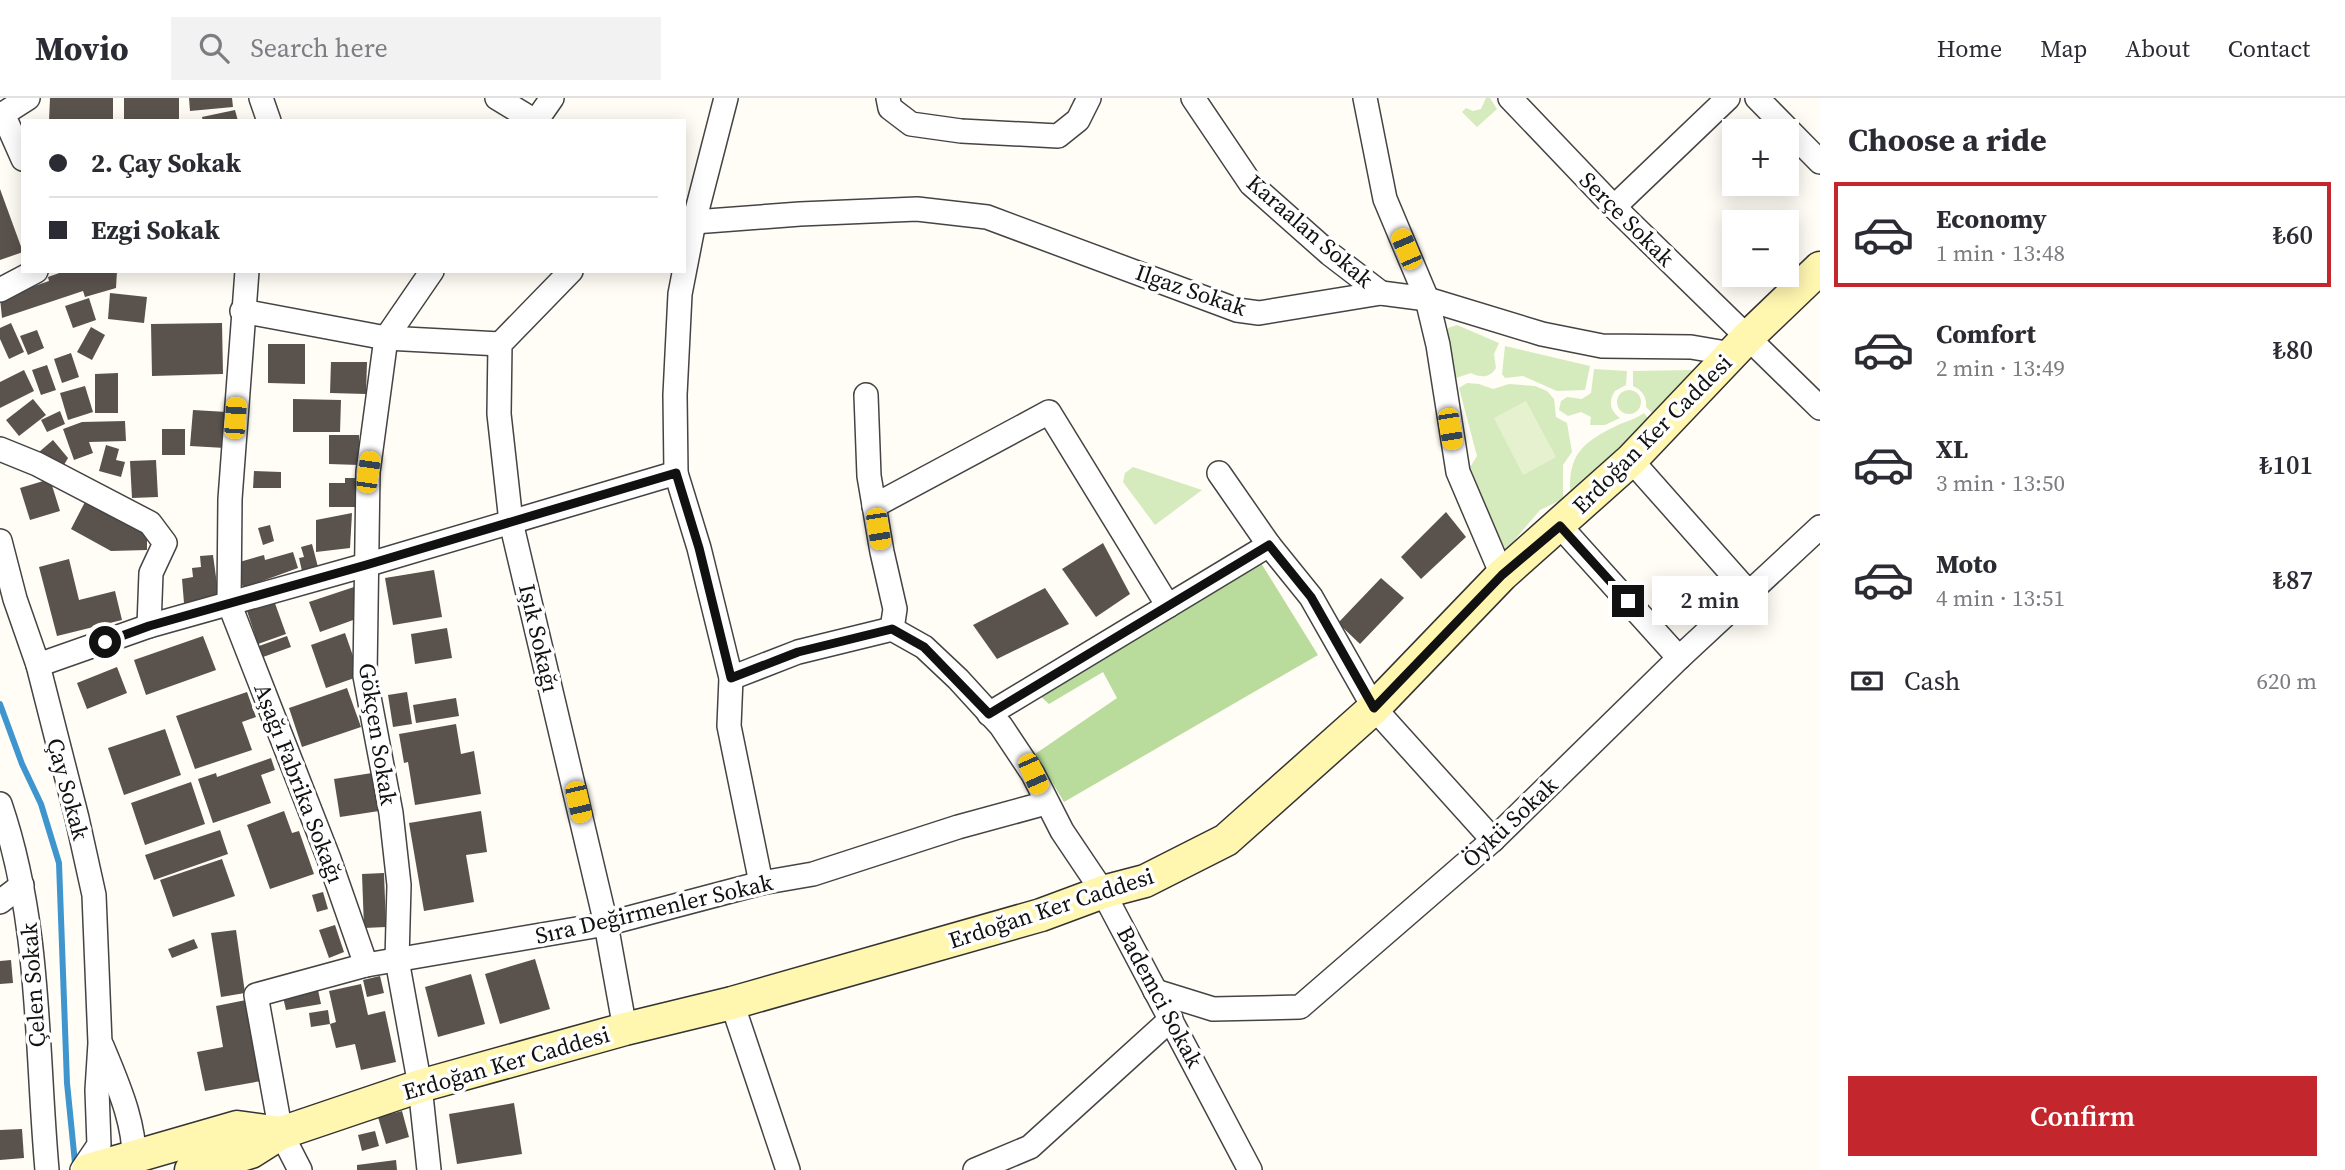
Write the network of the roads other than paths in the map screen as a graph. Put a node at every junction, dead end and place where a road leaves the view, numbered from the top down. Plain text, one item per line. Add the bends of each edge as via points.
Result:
1 (27, 98) edge
2 (261, 98) edge
3 (497, 98) edge
4 (552, 98) edge
5 (726, 98) edge
6 (888, 98) edge
7 (1089, 98) edge
8 (1193, 98) edge
9 (1365, 98) edge
10 (1510, 98) edge
11 (1728, 98) edge
12 (1757, 98) edge
13 (2, 110) edge
14 (268, 119) edge
15 (532, 119) edge
16 (536, 119) edge
17 (21, 154) edge
18 (1820, 162) edge
19 (707, 180) junction
20 (686, 186) edge
21 (1614, 207) junction
22 (694, 222) junction
23 (686, 264) edge
24 (1820, 268) edge
25 (32, 273) edge
26 (247, 273) edge
27 (431, 273) edge
28 (569, 273) edge
29 (684, 273) edge
30 (0, 290) edge
31 (1381, 293) junction
32 (1427, 299) junction
33 (242, 311) junction
34 (386, 338) junction
35 (500, 344) junction
36 (1740, 346) junction
37 (1792, 381) junction
38 (1820, 392) edge
39 (866, 396) dead end
40 (1820, 408) edge
41 (0, 449) edge
42 (1631, 460) junction
43 (676, 473) junction
44 (1219, 473) dead end
45 (874, 506) junction
46 (511, 522) junction
47 (1560, 526) junction
48 (1820, 527) edge
49 (0, 541) edge
50 (1269, 545) junction
51 (366, 565) junction
52 (1502, 575) junction
53 (1749, 593) junction
54 (229, 603) junction
55 (1168, 606) junction
56 (149, 626) junction
57 (892, 629) junction
58 (1679, 659) junction
59 (37, 665) junction
60 (731, 678) junction
61 (1374, 708) junction
62 (989, 714) junction
63 (1046, 803) junction
64 (0, 804) edge
65 (1493, 840) junction
66 (761, 883) junction
67 (22, 885) junction
68 (1103, 892) junction
69 (0, 902) edge
70 (607, 924) junction
71 (397, 960) junction
72 (366, 965) junction
73 (1156, 991) junction
74 (732, 1003) junction
75 (1171, 1019) junction
76 (625, 1029) junction
77 (100, 1043) junction
78 (421, 1086) junction
79 (281, 1133) junction
80 (134, 1163) edge
81 (47, 1170) edge
82 (82, 1170) edge
83 (88, 1170) edge
84 (191, 1170) edge
85 (300, 1170) edge
86 (429, 1170) edge
87 (788, 1170) edge
88 (975, 1170) edge
89 (1250, 1170) edge

1 - 13 street
2 - 14 street
3 - 15 street
4 - 16 street
5 - 19 street
6 - 7 street via 890,108 911,124 1058,136 1078,120
8 - 31 street, Karaalan Sokak via 1251,184
9 - 32 street via 1385,200
10 - 21 street, Serçe Sokak
11 - 21 street
12 - 18 street
13 - 17 street
19 - 20 street
19 - 22 street
21 - 36 street, Serçe Sokak
22 - 23 street
22 - 31 street, Ilgaz Sokak via 917,209 987,217 1237,310 1259,313
24 - 36 main road, Erdoğan Ker Caddesi
25 - 30 street
26 - 33 street
27 - 34 street, Gökçen Sokak
28 - 35 street
29 - 43 street via 675,395
31 - 32 street, Ilgaz Sokak
32 - 36 street, Ilgaz Sokak via 1542,334 1602,346
32 - 52 street via 1458,472
33 - 34 street
33 - 54 street via 230,499
34 - 35 street
34 - 51 street, Gökçen Sokak via 368,472
35 - 46 street, Işık Sokağı via 499,415
36 - 37 street, Serçe Sokak
36 - 42 main road, Erdoğan Ker Caddesi
37 - 38 street
37 - 40 street, Serçe Sokak
39 - 45 street
41 - 56 street via 150,523 166,543 151,573
42 - 47 main road, Erdoğan Ker Caddesi
42 - 53 street
43 - 46 street
43 - 60 street
44 - 50 street
45 - 55 street via 1049,412
45 - 57 street via 895,609
46 - 51 street
46 - 70 street, Işık Sokağı
47 - 52 main road, Erdoğan Ker Caddesi
47 - 58 street
48 - 53 street, Öykü Sokak
49 - 59 street, Çay Sokak
50 - 55 street
50 - 61 street via 1311,597
51 - 54 street
51 - 71 street, Gökçen Sokak via 365,676 391,813 399,885
52 - 61 main road, Erdoğan Ker Caddesi
53 - 58 street, Öykü Sokak
54 - 56 street
54 - 72 street, Aşağı Fabrika Sokağı
55 - 62 street
56 - 59 street
57 - 60 street via 798,652
57 - 62 street, Bademci Sokak via 924,647
58 - 65 street, Öykü Sokak
59 - 77 street, Çay Sokak via 94,895
60 - 66 street via 729,726
61 - 65 street
61 - 68 main road, Erdoğan Ker Caddesi via 1226,840 1145,881
62 - 63 street, Bademci Sokak via 1033,774
63 - 66 street, Sıra Değirmenler Sokak via 813,874
63 - 68 street, Bademci Sokak
64 - 67 street, Çelen Sokak
65 - 73 street, Öykü Sokak via 1300,1007 1213,1009
66 - 70 street, Sıra Değirmenler Sokak
67 - 69 street
67 - 81 street, Çelen Sokak via 35,965
68 - 73 street, Bademci Sokak
68 - 74 main road, Erdoğan Ker Caddesi via 1041,915
70 - 71 street, Sıra Değirmenler Sokak
70 - 76 street, Işık Sokağı
71 - 72 street, Sıra Değirmenler Sokak
71 - 78 street, Gökçen Sokak
72 - 79 street, Sıra Değirmenler Sokak via 256,995
73 - 75 street, Bademci Sokak
74 - 76 main road, Erdoğan Ker Caddesi
74 - 87 street
75 - 88 street via 1030,1147
75 - 89 street, Bademci Sokak
76 - 78 main road, Erdoğan Ker Caddesi
77 - 80 street via 122,1095
77 - 82 street via 99,1145
78 - 79 main road, Erdoğan Ker Caddesi
78 - 86 street, Gökçen Sokak
79 - 80 main road, Erdoğan Ker Caddesi via 237,1127
79 - 84 main road, Erdoğan Ker Caddesi via 251,1152
79 - 85 street
80 - 83 main road, Erdoğan Ker Caddesi

